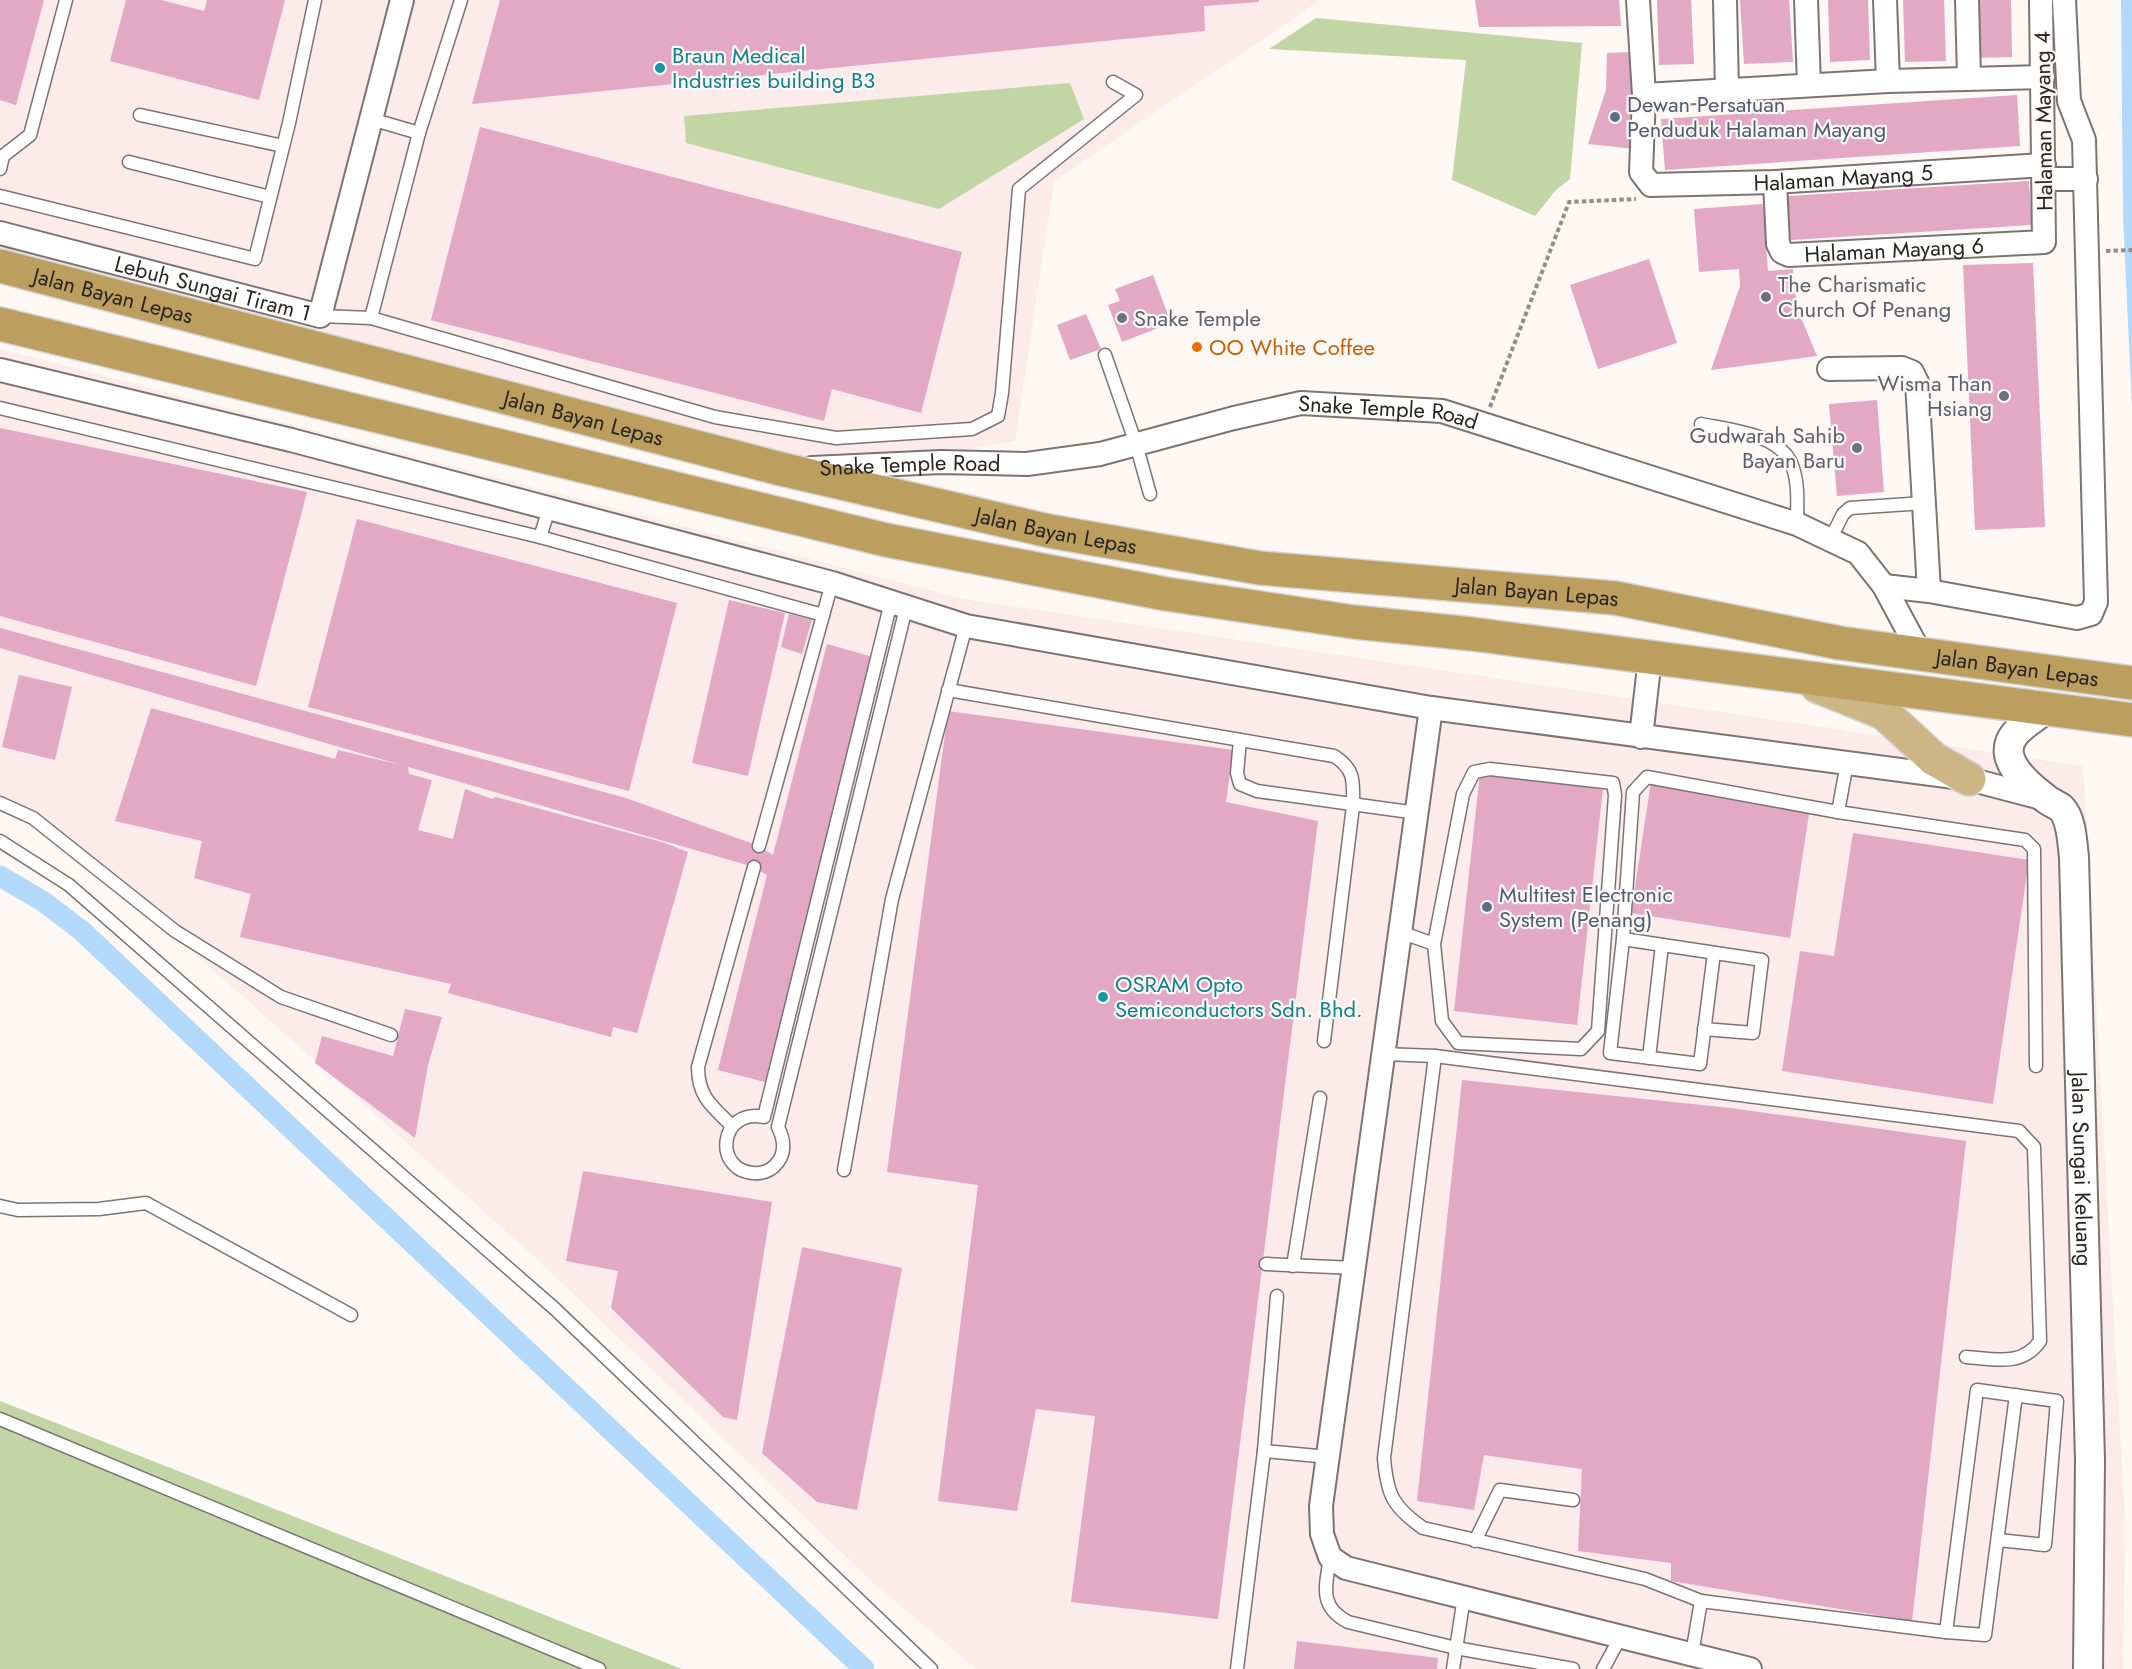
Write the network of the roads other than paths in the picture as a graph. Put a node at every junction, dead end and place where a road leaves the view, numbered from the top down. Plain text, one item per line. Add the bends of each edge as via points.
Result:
1 (66, 0) edge
2 (315, 0) edge
3 (402, 0) edge
4 (461, 0) edge
5 (1638, 0) edge
6 (1725, 0) edge
7 (1806, 0) edge
8 (1885, 0) edge
9 (1967, 0) edge
10 (2041, 0) edge
11 (2064, 0) edge
12 (2066, 62) junction
13 (2043, 69) junction
14 (1970, 78) junction
15 (1888, 81) junction
16 (1113, 82) dead end
17 (1809, 85) junction
18 (1727, 90) junction
19 (1644, 95) junction
20 (140, 115) dead end
21 (371, 119) junction
22 (419, 133) junction
23 (283, 146) junction
24 (129, 162) dead end
25 (0, 169) edge
26 (2044, 172) junction
27 (2086, 179) junction
28 (1775, 182) junction
29 (0, 196) edge
30 (270, 197) junction
31 (0, 233) edge
32 (2044, 242) joint
33 (0, 266) edge
34 (320, 316) junction
35 (371, 318) junction
36 (0, 324) edge
37 (1105, 355) dead end
38 (1829, 369) dead end
39 (0, 370) edge
40 (0, 408) edge
41 (1701, 424) dead end
42 (1136, 444) junction
43 (781, 469) junction
44 (1150, 494) dead end
45 (1924, 503) junction
46 (549, 509) junction
47 (1797, 524) junction
48 (540, 537) junction
49 (1830, 540) junction
50 (832, 582) junction
51 (1884, 586) junction
52 (1929, 591) junction
53 (898, 605) junction
54 (823, 615) junction
55 (966, 626) junction
56 (1921, 655) junction
57 (1650, 658) junction
58 (1776, 674) junction
59 (2117, 681) edge
60 (948, 690) junction
61 (1431, 708) junction
62 (2044, 710) junction
63 (2132, 720) edge
64 (1641, 738) junction
65 (1240, 740) junction
66 (1846, 763) junction
67 (1969, 779) junction
68 (2045, 799) junction
69 (0, 803) edge
70 (1353, 806) junction
71 (1838, 812) junction
72 (1417, 813) junction
73 (0, 841) edge
74 (759, 846) dead end
75 (754, 867) dead end
76 (1400, 932) junction
77 (1623, 939) junction
78 (1434, 944) junction
79 (1662, 945) junction
80 (1714, 953) junction
81 (1704, 1029) junction
82 (391, 1035) dead end
83 (1324, 1041) dead end
84 (1383, 1054) junction
85 (1435, 1056) junction
86 (1649, 1058) junction
87 (2036, 1066) dead end
88 (1320, 1098) dead end
89 (732, 1126) junction
90 (844, 1170) dead end
91 (0, 1206) edge
92 (1266, 1264) dead end
93 (1293, 1266) junction
94 (1355, 1268) junction
95 (1277, 1296) dead end
96 (351, 1315) dead end
97 (1966, 1357) dead end
98 (2016, 1395) junction
99 (0, 1419) edge
100 (1264, 1451) junction
101 (1328, 1457) junction
102 (1573, 1500) dead end
103 (1998, 1540) junction
104 (1475, 1541) junction
105 (1330, 1557) junction
106 (1464, 1597) junction
107 (1701, 1601) junction
108 (1946, 1632) junction
109 (1621, 1636) junction
110 (1456, 1648) junction
111 (1692, 1654) junction
112 (598, 1669) edge
113 (931, 1669) edge
114 (1237, 1669) edge
115 (1453, 1669) edge
116 (1573, 1669) edge
117 (1603, 1669) edge
118 (1750, 1669) edge
119 (2088, 1669) edge

1 - 25 lane via 30,135 3,156
2 - 23 lane
3 - 21 street, Lebuh Sungai Tiram 1
4 - 22 lane
5 - 19 street
6 - 18 street
7 - 17 street
8 - 15 street
9 - 14 street
10 - 13 street, Halaman Mayang 4
11 - 12 street
12 - 13 street
12 - 27 street via 2069,101 2084,140
13 - 14 street
13 - 26 street, Halaman Mayang 4
14 - 15 street
15 - 17 street
16 - 35 lane via 1136,95 1018,189 998,416 972,429 836,438 715,417
17 - 18 street
18 - 19 street
19 - 28 street, Halaman Mayang 5 via 1641,172 1647,182
20 - 23 lane
21 - 22 lane
21 - 34 street, Lebuh Sungai Tiram 1
22 - 35 lane
23 - 30 lane
24 - 30 lane
26 - 27 street, Halaman Mayang 5
26 - 28 street, Halaman Mayang 5
26 - 32 street, Halaman Mayang 4
27 - 52 street via 2096,602 2091,614 2077,618
28 - 32 street, Halaman Mayang 6 via 1778,244 1789,255
29 - 30 lane via 255,259
31 - 34 street, Lebuh Sungai Tiram 1
33 - 43 highway, Jalan Bayan Lepas
34 - 35 lane
36 - 57 highway, Jalan Bayan Lepas via 886,540 1178,596
37 - 42 lane
38 - 45 street via 1902,368 1912,372 1917,382
39 - 46 street via 291,440
40 - 48 lane
41 - 47 lane via 1747,433 1783,450 1796,480
42 - 43 street, Snake Temple Road via 1100,454 1027,464 941,462
42 - 44 lane
42 - 47 street, Snake Temple Road via 1301,403 1442,411
43 - 56 highway, Jalan Bayan Lepas via 1049,531 1260,568 1615,598 1840,643
45 - 49 lane via 1850,508
45 - 52 street
46 - 48 lane
46 - 50 street
47 - 49 street, Snake Temple Road
48 - 54 lane
49 - 51 street, Snake Temple Road via 1858,553
50 - 53 street
50 - 54 lane
51 - 52 street
51 - 56 street, Snake Temple Road
53 - 55 street
53 - 89 lane via 764,1117 747,1116
53 - 89 lane via 778,1127 783,1136 782,1156 759,1174 732,1163 726,1145
54 - 74 lane
55 - 60 lane
55 - 61 street
56 - 59 highway, Jalan Bayan Lepas
57 - 58 highway, Jalan Bayan Lepas
57 - 64 street
58 - 62 highway, Jalan Bayan Lepas
58 - 67 main road via 1884,712 1934,759
60 - 65 lane
60 - 90 lane via 892,899
61 - 64 street
61 - 72 street
62 - 63 highway, Jalan Bayan Lepas
62 - 68 street, Jalan Sungai Keluang via 2016,733 2009,749 2013,766
64 - 66 street
65 - 70 lane via 1335,756 1347,765 1353,779
65 - 70 lane via 1240,784 1257,791
66 - 67 street
66 - 71 lane
67 - 68 street
68 - 119 street, Jalan Sungai Keluang via 2061,808 2074,857 2090,1460
69 - 82 lane via 33,818 176,931 281,997
70 - 72 lane
70 - 83 lane
71 - 77 lane via 1647,777 1633,792
71 - 87 lane via 2025,840 2034,849
72 - 76 street
73 - 113 lane via 69,885 555,1309
75 - 89 lane via 698,1067 698,1085 707,1102
76 - 78 lane
76 - 84 street
77 - 79 lane
77 - 86 lane via 1610,1053
78 - 78 lane via 1442,1022 1458,1043 1581,1048 1594,1038 1599,1020 1613,783 1491,769 1474,772 1462,794
79 - 80 lane
79 - 86 lane
80 - 81 lane
80 - 81 lane via 1762,960 1753,1034
81 - 86 lane via 1700,1064
84 - 85 lane
84 - 94 street
85 - 97 lane via 2019,1131 2034,1147 2040,1341 2032,1353 2020,1358
85 - 104 lane via 1384,1458 1393,1501 1402,1514 1423,1528
88 - 93 lane
91 - 96 lane via 30,1210 99,1209 146,1203
92 - 93 lane
93 - 94 lane
94 - 101 street
95 - 100 lane
98 - 103 lane
98 - 103 lane via 2057,1401 2045,1545
98 - 108 lane via 1977,1390
99 - 112 lane
100 - 101 lane
100 - 114 lane
101 - 105 street via 1321,1506 1322,1534
102 - 104 lane via 1500,1490
103 - 108 lane via 1985,1635
104 - 107 lane via 1645,1579
105 - 106 street via 1346,1568
105 - 110 lane via 1327,1603 1334,1614 1348,1622
106 - 109 street
106 - 110 lane
107 - 108 lane
107 - 111 lane
109 - 111 street
109 - 117 lane
110 - 115 lane
110 - 116 lane
111 - 118 street

